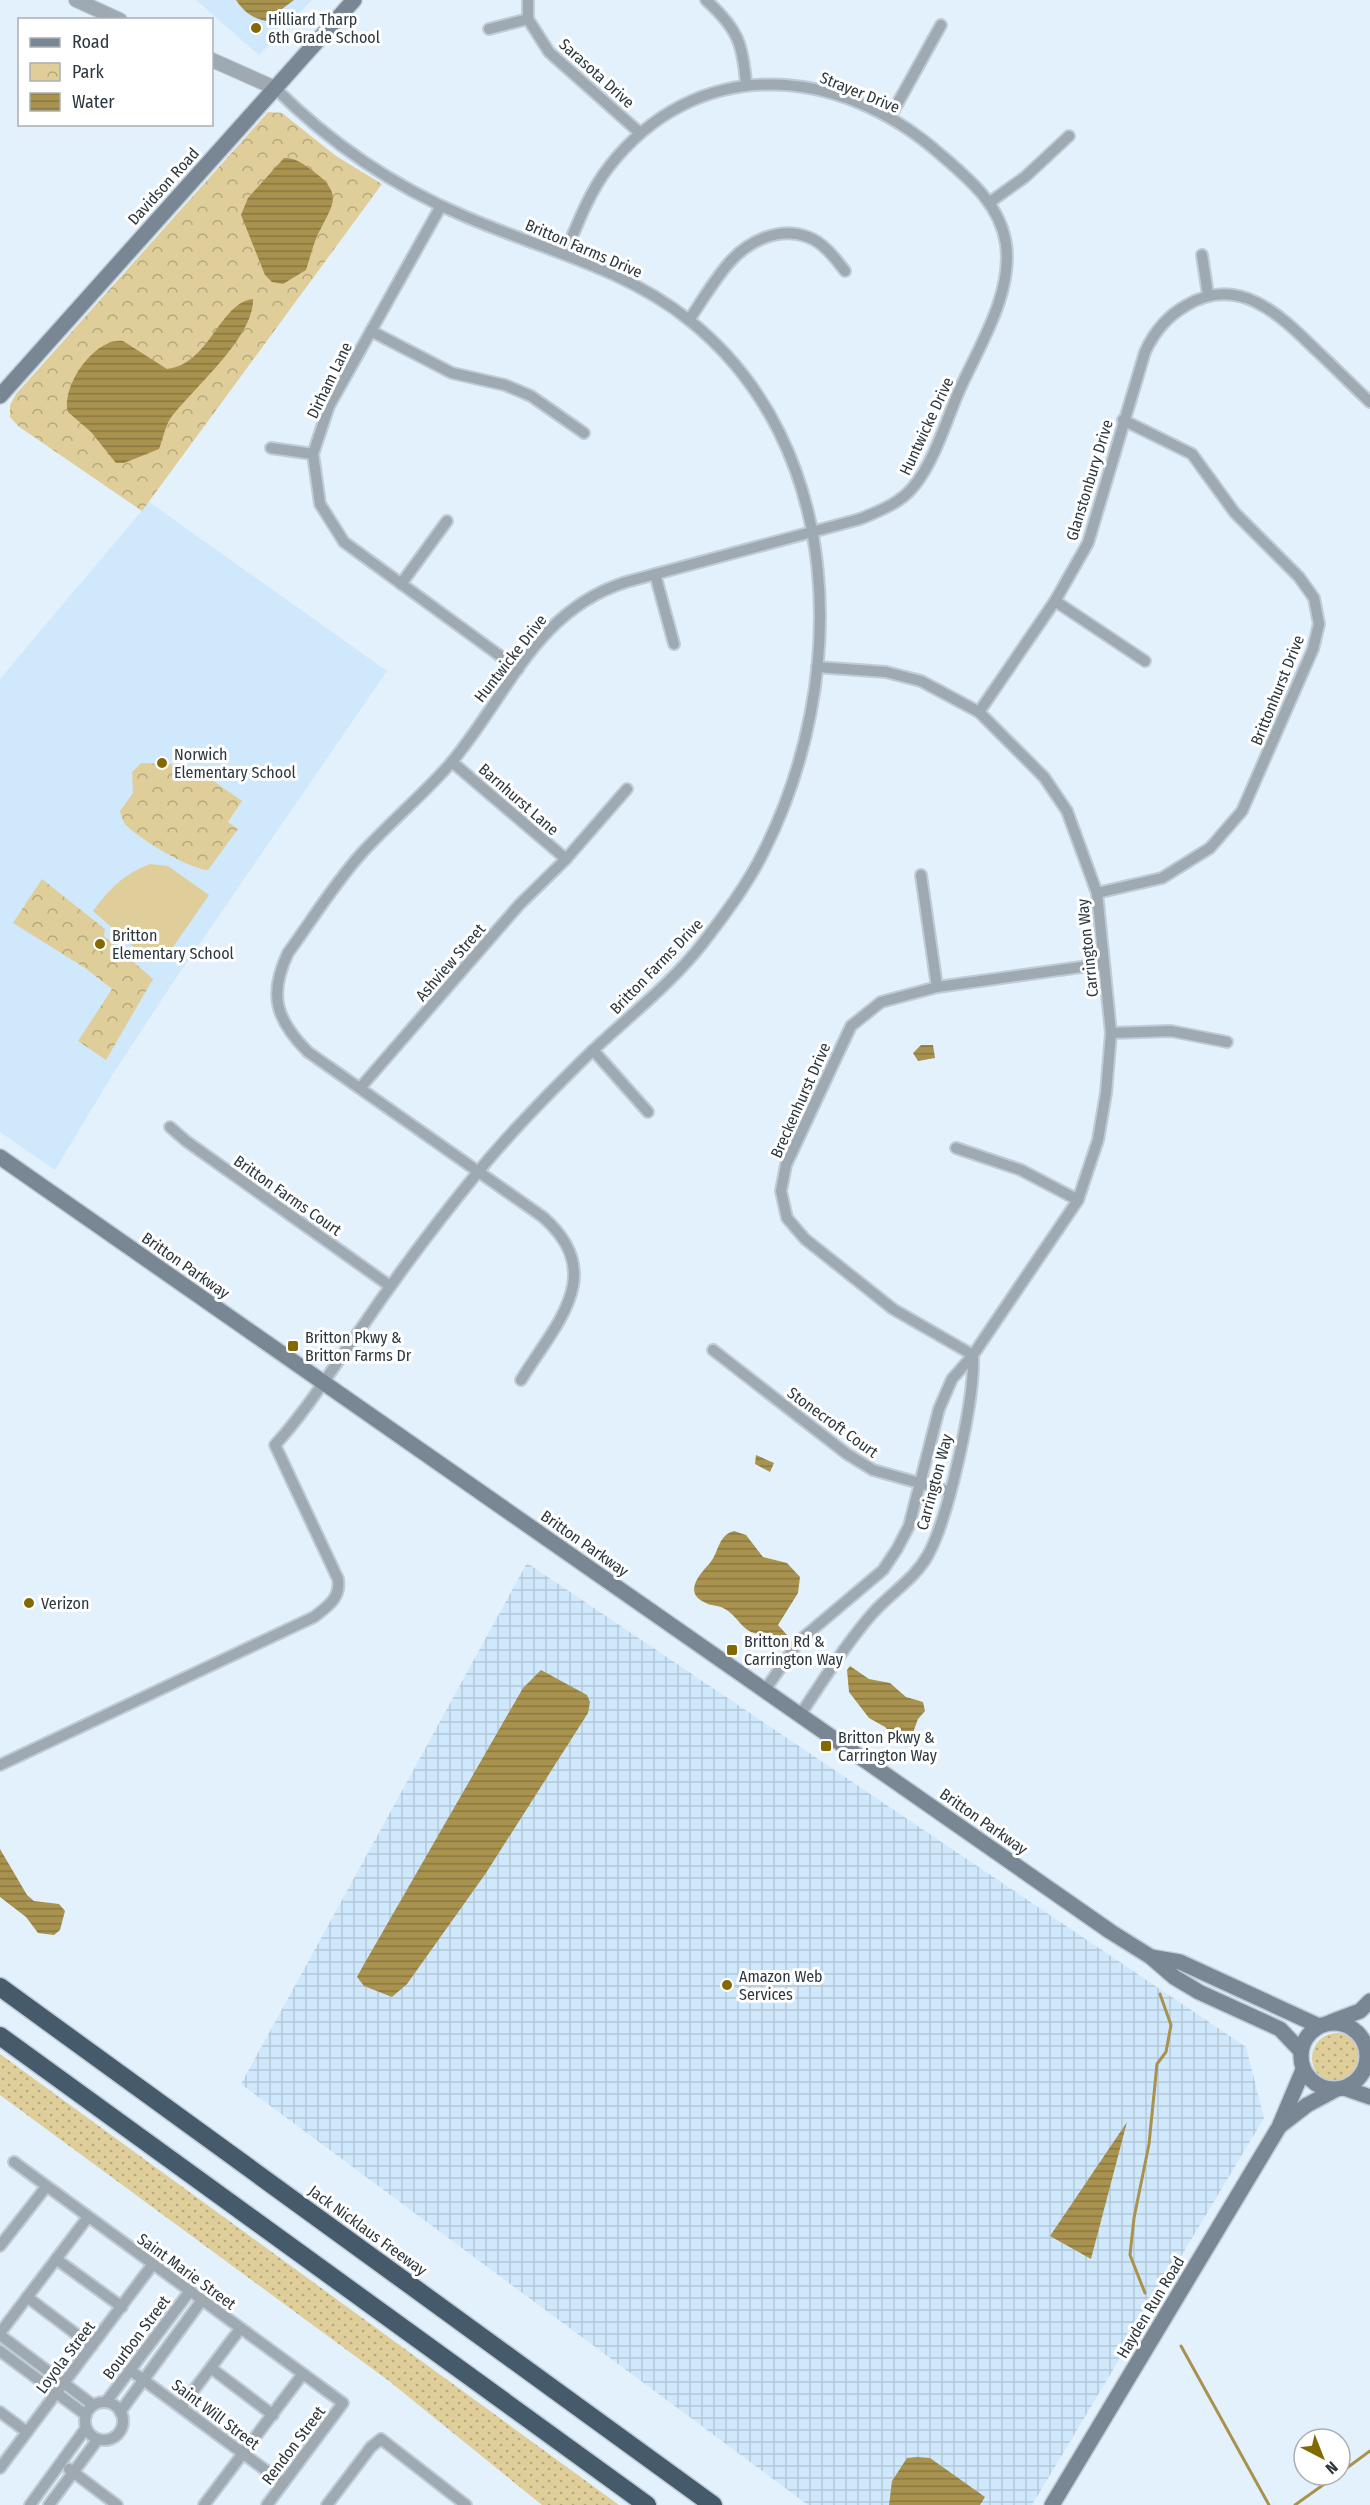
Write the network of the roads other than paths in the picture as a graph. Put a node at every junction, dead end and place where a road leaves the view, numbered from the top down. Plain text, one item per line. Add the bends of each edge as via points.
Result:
1 (76, 0) edge
2 (354, 0) edge
3 (528, 0) edge
4 (706, 0) edge
5 (116, 18) edge
6 (528, 20) junction
7 (941, 25) dead end
8 (489, 29) dead end
9 (213, 60) edge
10 (746, 84) junction
11 (275, 88) junction
12 (890, 117) junction
13 (640, 133) junction
14 (1069, 136) dead end
15 (930, 145) joint
16 (990, 202) junction
17 (441, 206) junction
18 (565, 254) junction
19 (1202, 255) dead end
20 (845, 271) dead end
21 (1208, 296) junction
22 (689, 320) junction
23 (371, 331) junction
24 (0, 396) edge
25 (1370, 402) edge
26 (1123, 420) junction
27 (584, 433) dead end
28 (271, 448) dead end
29 (313, 454) junction
30 (447, 521) dead end
31 (814, 532) junction
32 (655, 574) junction
33 (401, 584) junction
34 (1055, 601) junction
35 (674, 644) dead end
36 (1145, 661) dead end
37 (817, 667) junction
38 (518, 669) junction
39 (979, 712) junction
40 (452, 762) junction
41 (627, 789) dead end
42 (566, 859) junction
43 (921, 875) dead end
44 (1097, 893) junction
45 (1103, 964) junction
46 (937, 987) junction
47 (1111, 1033) junction
48 (1227, 1042) dead end
49 (593, 1050) junction
50 (360, 1088) junction
51 (648, 1112) dead end
52 (170, 1127) dead end
53 (956, 1148) dead end
54 (0, 1157) edge
55 (478, 1172) junction
56 (1078, 1200) junction
57 (390, 1286) junction
58 (713, 1350) dead end
59 (973, 1355) junction
60 (521, 1380) dead end
61 (323, 1382) junction
62 (920, 1485) junction
63 (948, 1491) junction
64 (765, 1690) junction
65 (800, 1715) junction
66 (0, 1765) edge
67 (1151, 1957) junction
68 (0, 1987) edge
69 (1370, 2001) edge
70 (1324, 2025) junction
71 (0, 2036) edge
72 (1301, 2051) junction
73 (1369, 2052) edge
74 (1303, 2070) junction
75 (1340, 2089) junction
76 (1370, 2097) edge
77 (1279, 2127) junction
78 (14, 2162) dead end
79 (46, 2187) junction
80 (88, 2217) junction
81 (0, 2246) edge
82 (56, 2259) junction
83 (153, 2264) junction
84 (190, 2291) junction
85 (27, 2297) junction
86 (202, 2300) junction
87 (122, 2307) junction
88 (240, 2329) junction
89 (0, 2334) edge
90 (92, 2346) junction
91 (0, 2351) edge
92 (211, 2368) junction
93 (130, 2370) junction
94 (302, 2375) junction
95 (143, 2380) junction
96 (64, 2384) junction
97 (57, 2393) junction
98 (106, 2402) junction
99 (343, 2403) joint
100 (93, 2405) junction
101 (181, 2407) junction
102 (0, 2412) edge
103 (120, 2412) junction
104 (86, 2415) junction
105 (273, 2415) junction
106 (86, 2428) junction
107 (27, 2432) junction
108 (98, 2439) junction
109 (243, 2453) junction
110 (62, 2463) junction
111 (0, 2468) edge
112 (73, 2472) junction
113 (283, 2483) junction
114 (112, 2504) edge
115 (30, 2505) edge
116 (49, 2505) edge
117 (204, 2505) edge
118 (267, 2505) edge
119 (327, 2505) edge
120 (466, 2505) edge
121 (647, 2505) edge
122 (713, 2505) edge
123 (1052, 2505) edge

1 - 5 street
2 - 11 main road, Davidson Road
3 - 6 street
4 - 10 street via 739,37
6 - 8 street
6 - 13 street, Sarasota Drive via 549,52
7 - 12 street
9 - 11 street
10 - 12 street, Strayer Drive via 805,86 833,93
10 - 13 street, Strayer Drive via 709,92 671,111
11 - 17 street, Britton Farms Drive via 342,148
11 - 24 main road, Davidson Road
12 - 15 street, Strayer Drive
13 - 18 street, Strayer Drive via 608,169
14 - 16 street via 1025,177
15 - 16 street, Huntwicke Drive
16 - 31 street, Huntwicke Drive via 1001,222 1007,273 926,466 914,486 893,504 860,519
17 - 18 street, Britton Farms Drive
17 - 23 street, Dirham Lane
18 - 22 street, Britton Farms Drive via 633,282
19 - 21 street
20 - 22 street via 829,251 808,237 778,234 751,243 729,263
21 - 25 street via 1236,296 1267,307 1285,319
21 - 26 street, Glanstonbury Drive via 1178,309 1153,335
22 - 31 street, Britton Farms Drive via 723,352 777,427 800,479
23 - 27 street via 452,373 505,385 531,396
23 - 29 street, Dirham Lane via 330,406
26 - 34 street, Glanstonbury Drive via 1088,543
26 - 44 street, Brittonhurst Drive via 1192,454 1235,513 1299,577 1314,598 1319,624 1313,649 1242,811 1210,848 1162,878
28 - 29 street
29 - 33 street, Dirham Lane via 320,504 344,542
30 - 33 street
31 - 32 street, Huntwicke Drive
31 - 37 street, Britton Farms Drive via 821,632
32 - 35 street
32 - 38 street, Huntwicke Drive via 598,591 572,607 550,627
33 - 38 street, Dirham Lane
34 - 36 street
34 - 39 street, Glanstonbury Drive
37 - 39 street, Carrington Way via 886,672 921,681
37 - 49 street, Britton Farms Drive via 793,783 750,876 699,948 647,1003
38 - 40 street, Huntwicke Drive
39 - 44 street, Carrington Way via 1044,777 1067,811
40 - 42 street, Barnhurst Lane
40 - 50 street, Huntwicke Drive via 361,854 295,944 280,971 276,988 284,1024 308,1052
41 - 42 street, Ashview Street
42 - 50 street, Ashview Street via 519,904
43 - 46 street
44 - 45 street, Carrington Way
45 - 46 street, Breckenhurst Drive
45 - 47 street, Carrington Way
46 - 59 street, Breckenhurst Drive via 881,1002 851,1026 786,1165 781,1191 787,1218 805,1239 893,1309
47 - 48 street via 1171,1031
47 - 56 street, Carrington Way via 1098,1140
49 - 51 street
49 - 55 street, Britton Farms Drive
50 - 55 street, Huntwicke Drive
52 - 57 street, Britton Farms Court
53 - 56 street via 1021,1170
54 - 61 main road, Britton Parkway
55 - 57 street, Britton Farms Drive
55 - 60 street, Huntwicke Drive via 557,1230 574,1259 572,1293
56 - 59 street, Carrington Way
57 - 61 street, Britton Farms Drive
58 - 62 street, Stonecroft Court via 847,1454 873,1470
59 - 62 street, Carrington Way via 952,1379 939,1409
59 - 63 street, Carrington Way via 974,1376
61 - 64 main road, Britton Parkway
61 - 66 street, Britton Farms Drive via 303,1416 275,1445 338,1579 340,1589 331,1604 314,1617
62 - 63 street, Stonecroft Court
62 - 64 street, Carrington Way via 909,1526 883,1570 799,1641
63 - 65 street, Carrington Way via 927,1555 912,1577 861,1627
64 - 65 main road, Britton Parkway
65 - 67 main road, Britton Parkway
67 - 70 main road, Britton Parkway via 1180,1962
67 - 72 main road, Britton Parkway via 1199,1992 1280,2029
68 - 122 highway, Jack Nicklaus Freeway
69 - 70 main road via 1360,2011
70 - 72 main road via 1310,2032
70 - 73 main road via 1349,2026
71 - 121 highway
72 - 74 main road
73 - 75 main road via 1360,2077
74 - 75 main road via 1316,2085
74 - 77 main road, Hayden Run Road
75 - 76 main road
75 - 77 main road, Hayden Run Road via 1307,2105
77 - 123 main road, Hayden Run Road
78 - 79 street, Saint Marie Street
79 - 80 street, Saint Marie Street
79 - 81 street
80 - 82 street
80 - 83 street, Saint Marie Street
82 - 85 street
82 - 87 street
83 - 84 street, Saint Marie Street
83 - 87 street, Loyola Street
84 - 86 street, Saint Marie Street
84 - 93 street, Bourbon Street
85 - 89 street
85 - 90 street
86 - 88 street, Saint Marie Street
86 - 95 street, Bourbon Street
87 - 90 street, Loyola Street
88 - 92 street
88 - 94 street, Saint Marie Street
89 - 96 street
90 - 96 street, Loyola Street
91 - 97 street
92 - 101 street
92 - 105 street
93 - 95 street, Saint Will Street
93 - 98 street, Bourbon Street
94 - 99 street, Saint Marie Street
94 - 105 street
95 - 101 street, Saint Will Street
95 - 103 street, Bourbon Street
96 - 97 street, Loyola Street
96 - 100 street
97 - 104 street
97 - 107 street, Loyola Street
98 - 100 street
98 - 103 street
99 - 113 street, Rendon Street
100 - 104 street
101 - 109 street, Saint Will Street
102 - 107 street
103 - 108 street via 120,2431 108,2439
104 - 106 street
105 - 109 street
106 - 108 street
106 - 110 street
107 - 111 street, Loyola Street
108 - 112 street
109 - 113 street, Saint Will Street
109 - 117 street
110 - 112 street
110 - 115 street
112 - 114 street
112 - 116 street
113 - 118 street, Rendon Street
119 - 120 street via 370,2447 381,2439

